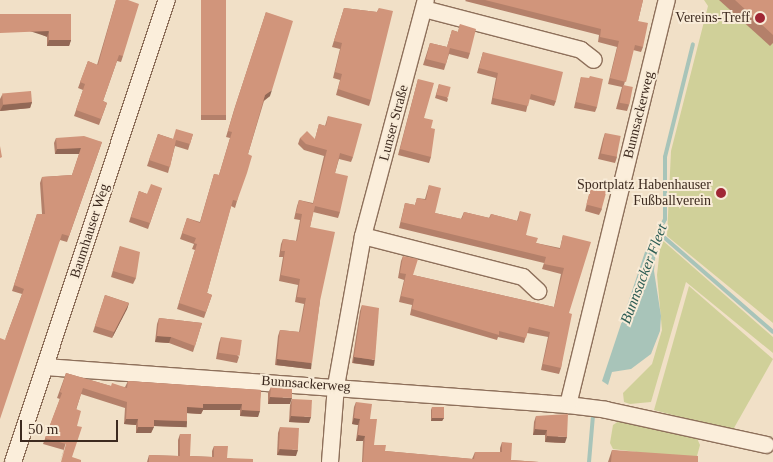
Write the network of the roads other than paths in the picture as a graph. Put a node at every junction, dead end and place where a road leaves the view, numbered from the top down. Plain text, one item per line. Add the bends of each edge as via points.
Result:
1 (167, 0) edge
2 (667, 0) edge
3 (425, 5) edge
4 (594, 60) dead end
5 (363, 236) junction
6 (538, 291) dead end
7 (45, 367) junction
8 (336, 386) junction
9 (568, 405) junction
10 (766, 445) dead end
11 (13, 462) edge
12 (330, 462) edge

1 - 7 street, Baumhauser Weg
2 - 9 street, Bunnsackerweg
3 - 4 street, Lunser Straße via 581,50
3 - 5 street, Lunser Straße
5 - 6 street via 523,277
5 - 8 street, Lunser Straße
7 - 8 street, Bunnsackerweg
7 - 11 street, Baumhauser Weg
8 - 9 street, Bunnsackerweg
8 - 12 street, Lunser Straße
9 - 10 street, Bunnsackerweg via 606,410

